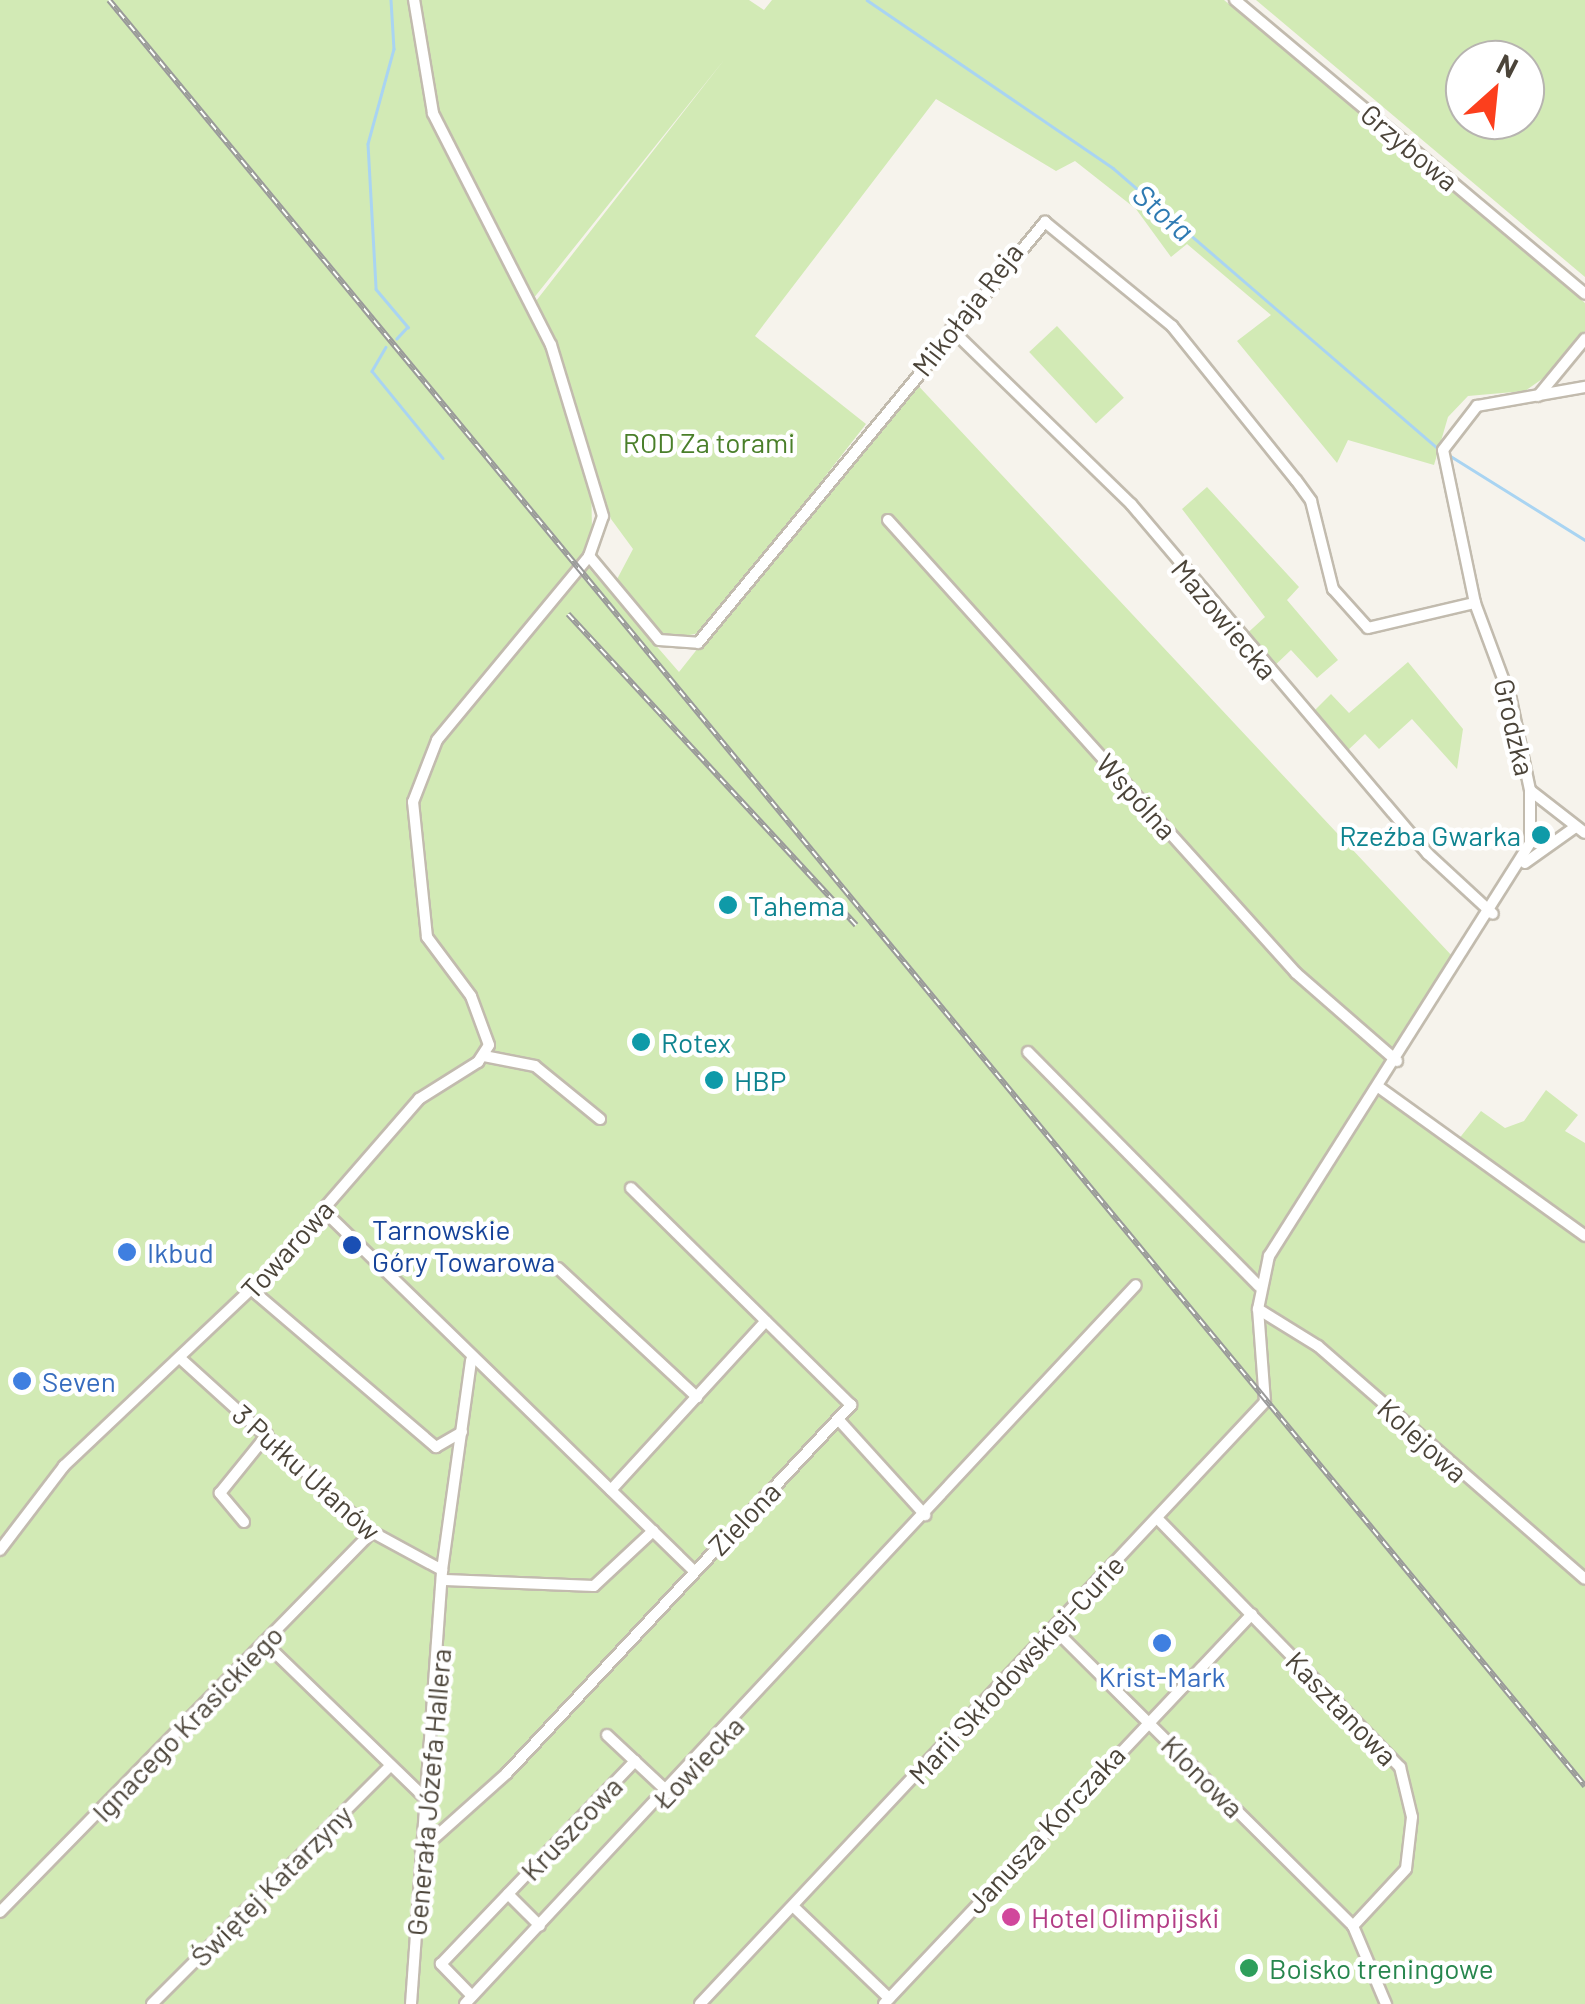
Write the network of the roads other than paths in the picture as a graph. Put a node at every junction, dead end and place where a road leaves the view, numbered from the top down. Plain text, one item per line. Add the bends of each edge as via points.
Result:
1 (1236, 0) edge
2 (414, 3) edge
3 (1585, 294) edge
4 (951, 329) junction
5 (1585, 339) edge
6 (1585, 387) edge
7 (1538, 396) junction
8 (888, 520) dead end
9 (589, 556) junction
10 (1475, 603) junction
11 (1530, 790) junction
12 (1579, 830) edge
13 (1524, 864) junction
14 (1493, 914) junction
15 (1028, 1052) dead end
16 (484, 1056) junction
17 (1397, 1061) junction
18 (1380, 1088) junction
19 (600, 1119) dead end
20 (631, 1188) dead end
21 (323, 1210) junction
22 (1585, 1236) edge
23 (558, 1268) dead end
24 (1136, 1285) dead end
25 (1259, 1286) junction
26 (252, 1290) junction
27 (1258, 1309) junction
28 (766, 1321) junction
29 (181, 1359) junction
30 (470, 1364) junction
31 (697, 1396) junction
32 (838, 1420) junction
33 (462, 1431) junction
34 (268, 1435) junction
35 (611, 1490) junction
36 (925, 1515) junction
37 (1157, 1518) junction
38 (244, 1522) dead end
39 (654, 1531) junction
40 (372, 1532) junction
41 (0, 1550) edge
42 (694, 1571) junction
43 (444, 1575) junction
44 (1585, 1578) edge
45 (1252, 1614) junction
46 (1053, 1628) junction
47 (264, 1642) junction
48 (1146, 1720) junction
49 (607, 1735) dead end
50 (635, 1761) junction
51 (390, 1766) junction
52 (669, 1793) junction
53 (428, 1801) junction
54 (422, 1850) junction
55 (508, 1894) junction
56 (794, 1907) junction
57 (0, 1912) edge
58 (540, 1926) junction
59 (1353, 1926) junction
60 (469, 2000) edge
61 (886, 2001) edge
62 (1386, 2002) edge
63 (152, 2004) edge
64 (411, 2004) edge
65 (700, 2004) edge
66 (1400, 2004) edge

1 - 3 street, Grzybowa
2 - 9 street via 433,113 551,346 596,487 603,516
4 - 9 street, Mikołaja Reja via 698,643 659,640
4 - 10 street, Mikołaja Reja via 1029,231 1060,227 1172,326 1296,480 1311,501 1334,590 1368,628
4 - 14 street, Mazowiecka via 1130,504 1393,814
5 - 7 street
6 - 7 street, Grodzka
7 - 10 street, Grodzka via 1477,406 1443,450
8 - 17 street, Wspólna via 1296,973
9 - 16 street via 445,728 413,802 427,936 488,1026
10 - 11 street, Grodzka via 1507,683
11 - 12 street
11 - 13 street, Grodzka
12 - 13 street
13 - 14 street, Grodzka
14 - 17 street, Grodzka
15 - 25 street via 1207,1243
16 - 19 street via 535,1066
16 - 21 street, Towarowa via 419,1099
17 - 18 street, Grodzka
18 - 22 street
18 - 25 street, Grodzka
20 - 28 street
21 - 26 street, Towarowa
21 - 30 street
23 - 31 street
24 - 36 street, Łowiecka
25 - 27 street, Grodzka
26 - 29 street, Towarowa
26 - 33 street via 436,1448
27 - 37 street, Marii Skłodowskiej-Curie via 1265,1402
27 - 44 street, Kolejowa via 1318,1346
28 - 31 street
28 - 32 street via 852,1404
29 - 34 street, 3 Pułku Ułanów
29 - 41 street, Towarowa via 64,1466
30 - 33 street, Generała Józefa Hallera
30 - 35 street
31 - 35 street
32 - 36 street
32 - 42 street, Zielona
33 - 43 street, Generała Józefa Hallera
34 - 38 street via 220,1493
34 - 40 street, 3 Pułku Ułanów
35 - 39 street
36 - 52 street, Łowiecka
37 - 45 street, Kasztanowa
37 - 46 street, Marii Skłodowskiej-Curie
39 - 42 street
39 - 43 street via 594,1586
40 - 43 street, 3 Pułku Ułanów
40 - 47 street, Ignacego Krasickiego
42 - 54 street, Zielona via 507,1774
43 - 53 street, Generała Józefa Hallera
45 - 48 street, Janusza Korczaka
45 - 59 street, Kasztanowa via 1385,1747 1408,1788 1406,1869
46 - 48 street, Klonowa
46 - 56 street, Marii Skłodowskiej-Curie
47 - 51 street
47 - 57 street, Ignacego Krasickiego
48 - 59 street, Klonowa
48 - 61 street, Janusza Korczaka
49 - 50 street, Kruszcowa
50 - 52 street, Kruszcowa
50 - 55 street, Kruszcowa
51 - 53 street
51 - 63 street, Świętej Katarzyny
52 - 58 street, Łowiecka
53 - 54 street, Generała Józefa Hallera
54 - 64 street, Generała Józefa Hallera
55 - 58 street, Kruszcowa
55 - 60 street, Kruszcowa via 441,1964
56 - 61 street
56 - 65 street, Marii Skłodowskiej-Curie
58 - 60 street, Łowiecka
59 - 62 street
62 - 66 street

